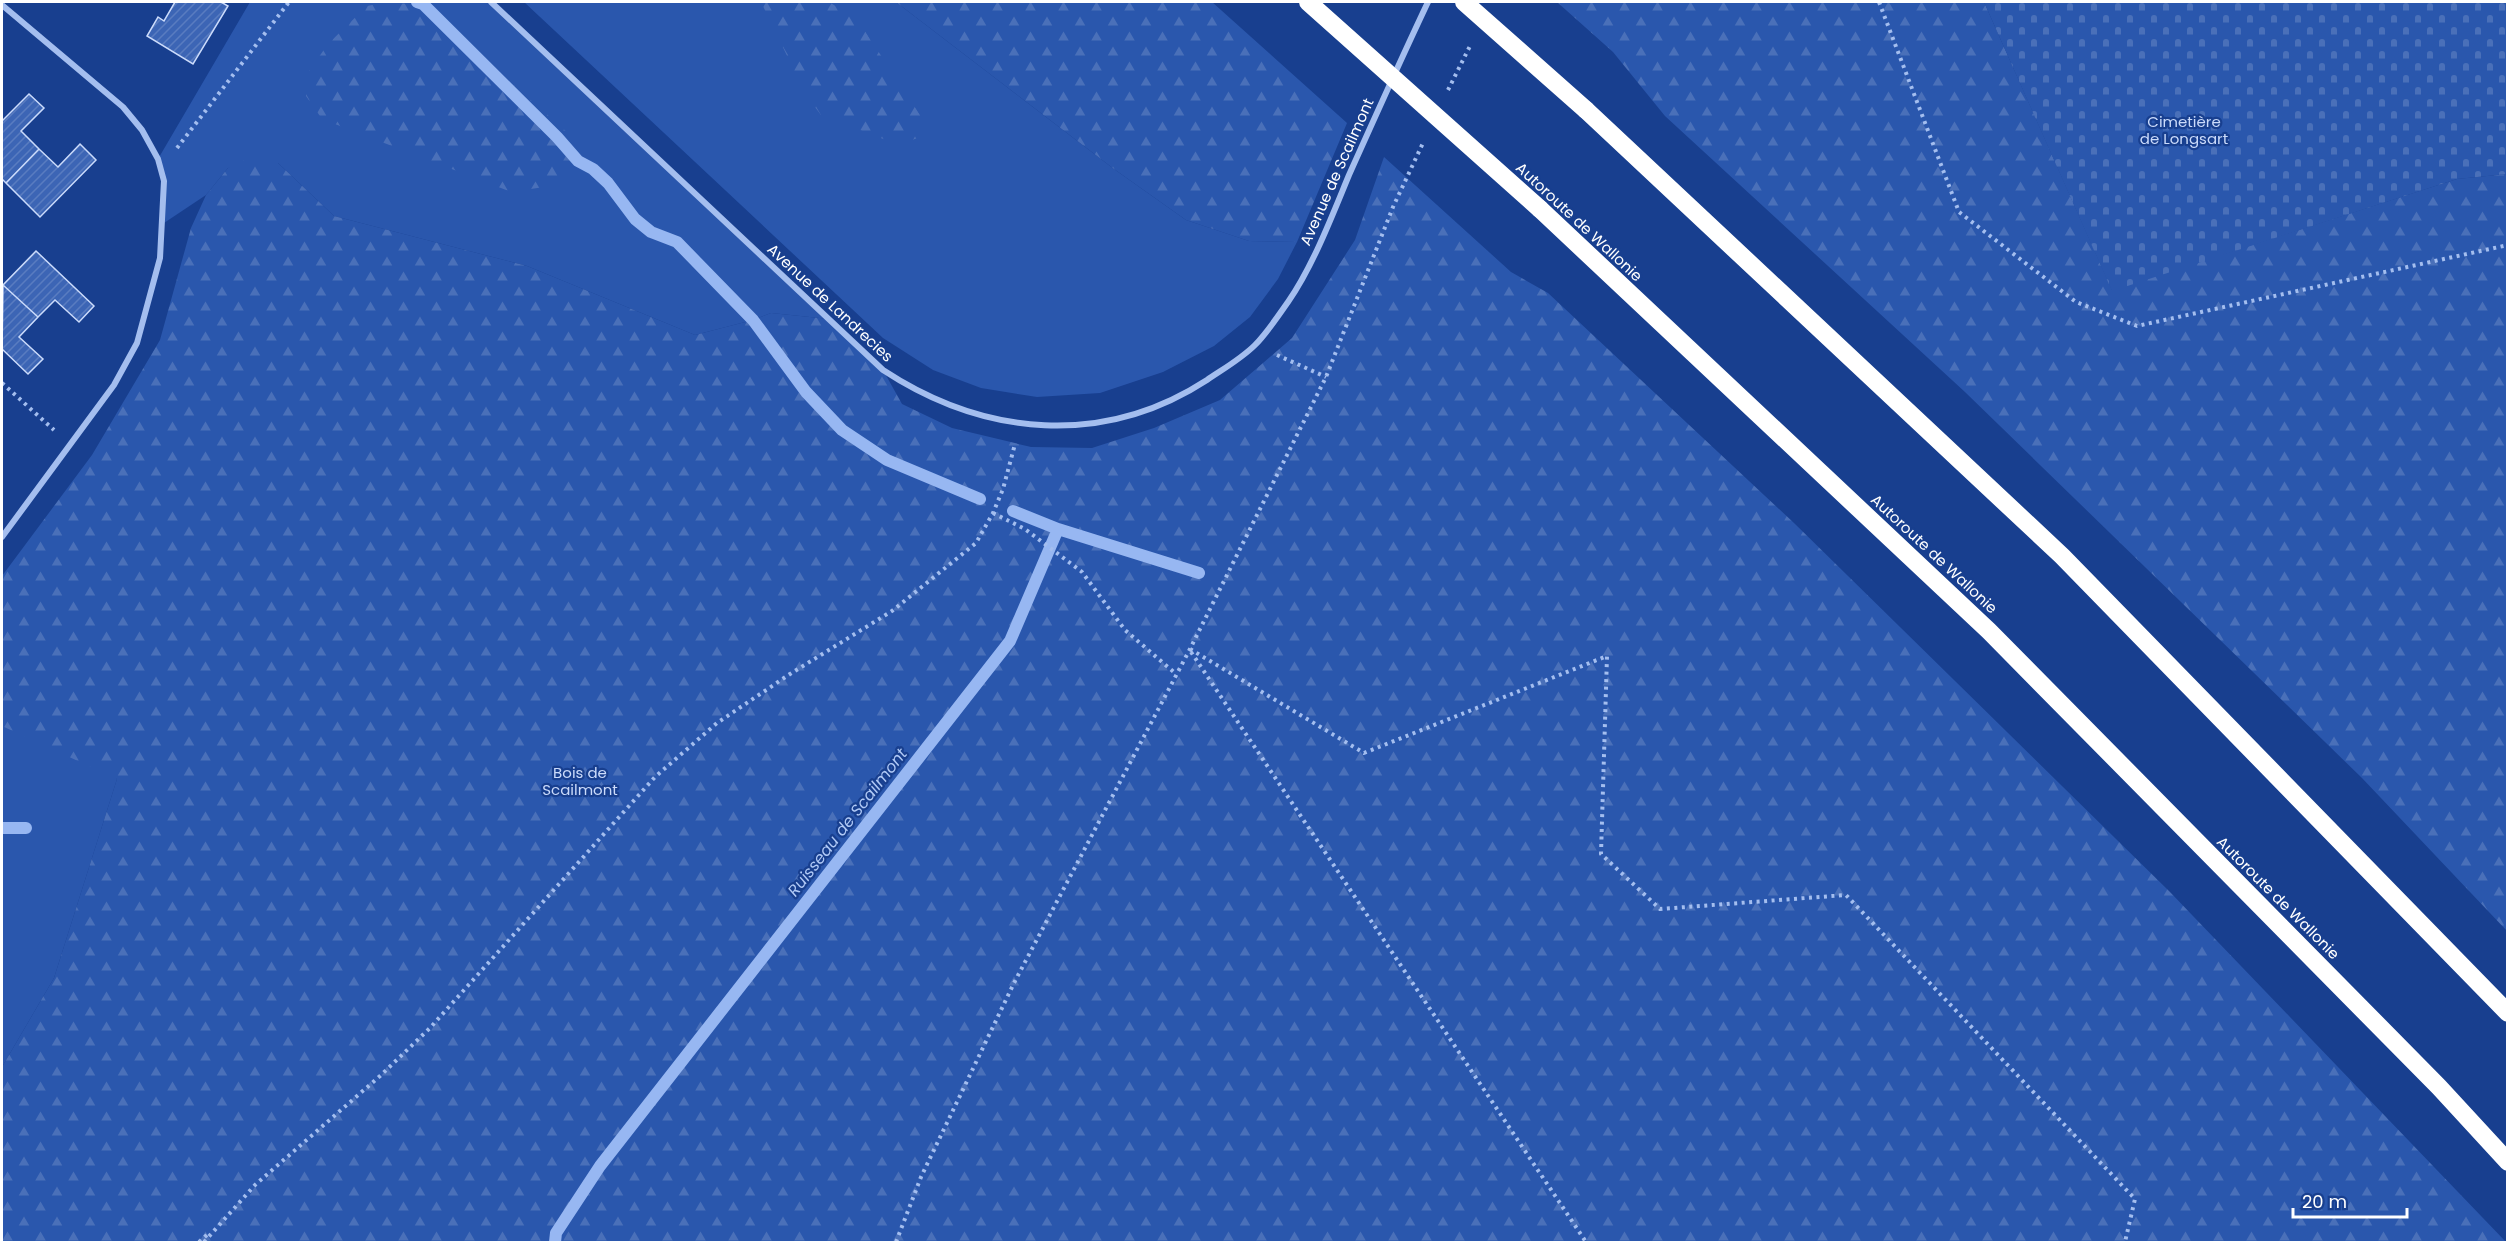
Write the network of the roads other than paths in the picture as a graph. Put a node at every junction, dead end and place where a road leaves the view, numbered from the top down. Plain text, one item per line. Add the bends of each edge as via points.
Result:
1 (491, 2) edge
2 (1308, 2) edge
3 (1428, 2) edge
4 (1464, 2) edge
5 (2, 5) edge
6 (1255, 344) joint
7 (2, 537) edge
8 (2508, 1013) edge
9 (2508, 1162) edge

1 - 6 street, Avenue de Landrecies via 883,370 914,390 979,416 1057,427 1096,424 1138,414 1180,397
2 - 9 highway, Autoroute de Wallonie, bridge via 1540,209 1989,631 2439,1087
3 - 6 street, Avenue de Scailmont via 1320,243 1289,300
4 - 8 highway, bridge via 1586,110 2062,556
5 - 7 street via 123,107 142,130 158,159 164,181 160,258 140,333 114,385

